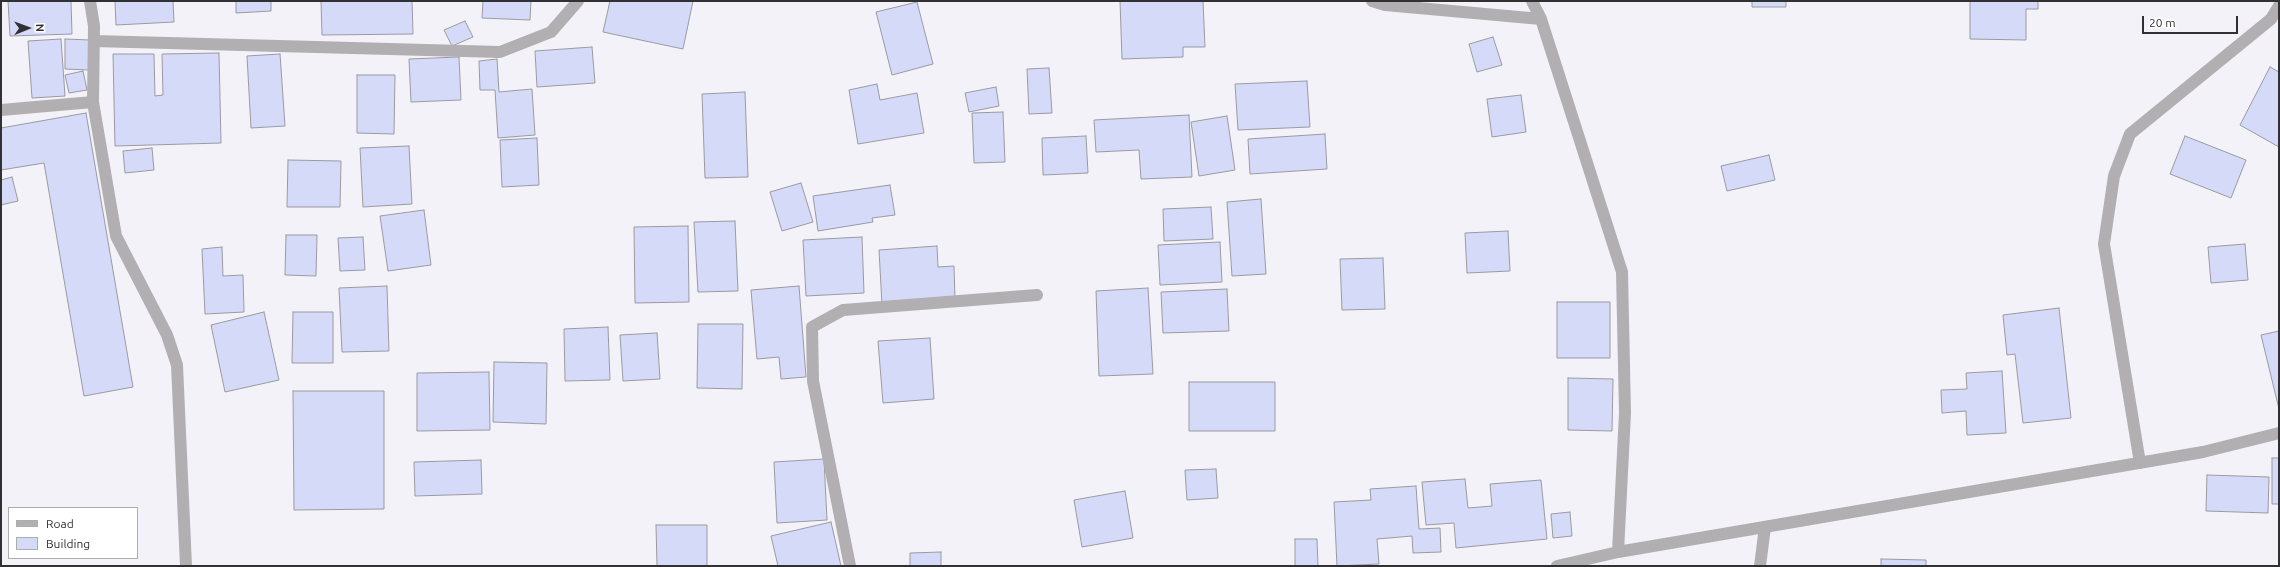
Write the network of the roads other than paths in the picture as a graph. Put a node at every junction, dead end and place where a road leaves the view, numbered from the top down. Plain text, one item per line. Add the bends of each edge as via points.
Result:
1 (90, 1) edge
2 (578, 1) edge
3 (1372, 1) edge
4 (1532, 1) edge
5 (2279, 6) edge
6 (1541, 19) junction
7 (94, 41) junction
8 (93, 102) junction
9 (1, 110) edge
10 (1037, 295) dead end
11 (2279, 433) edge
12 (2140, 463) junction
13 (1765, 527) junction
14 (1618, 552) junction
15 (186, 566) edge
16 (850, 566) edge
17 (1557, 566) edge
18 (1760, 566) edge

1 - 7 street
2 - 7 street via 551,32 500,52
3 - 6 street via 1385,5
4 - 6 street
5 - 12 street via 2271,19 2130,134 2114,176 2104,244
6 - 14 street via 1622,272 1626,413
7 - 8 street
8 - 9 street
8 - 15 street via 116,236 167,335 177,365
10 - 16 street via 843,310 812,328 813,381
11 - 12 street via 2203,452
12 - 13 street
13 - 14 street
13 - 18 street
14 - 17 street

